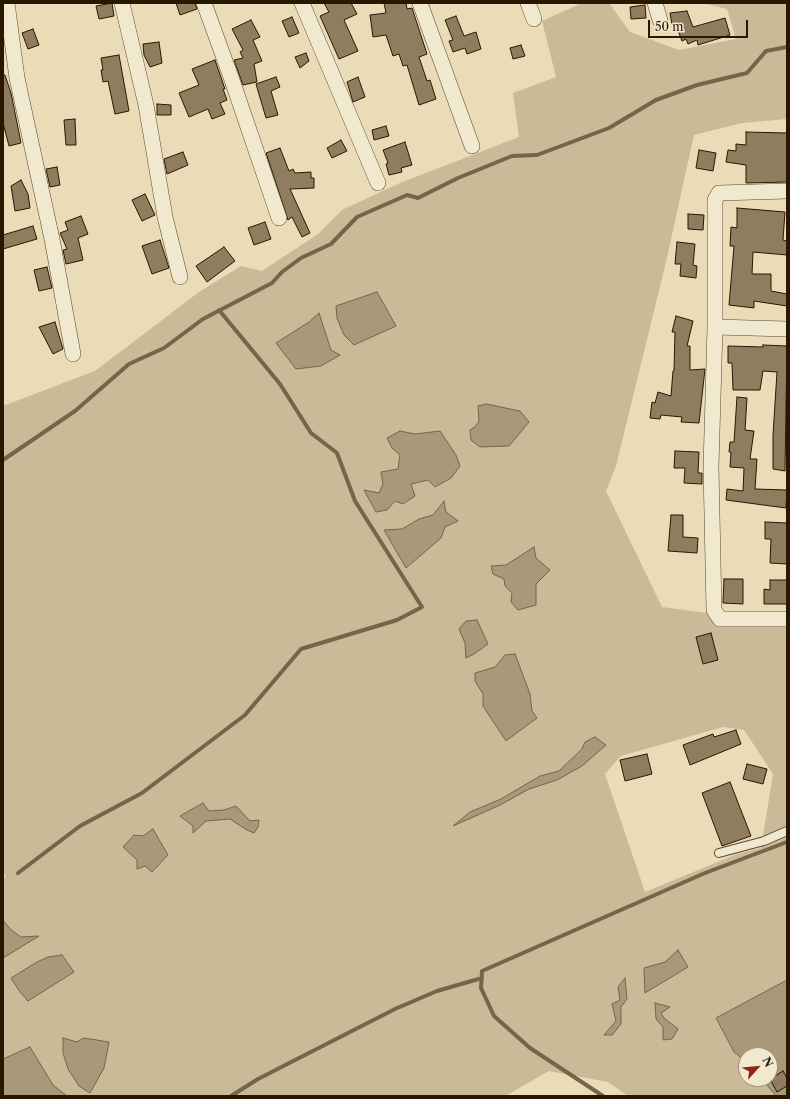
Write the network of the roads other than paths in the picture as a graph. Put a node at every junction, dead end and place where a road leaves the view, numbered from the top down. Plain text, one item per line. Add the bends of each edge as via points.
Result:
1 (7, 3) edge
2 (122, 3) edge
3 (204, 3) edge
4 (302, 3) edge
5 (420, 3) edge
6 (528, 3) edge
7 (655, 3) edge
8 (534, 19) dead end
9 (660, 20) dead end
10 (472, 146) dead end
11 (378, 183) dead end
12 (787, 191) edge
13 (279, 218) dead end
14 (180, 277) dead end
15 (715, 327) junction
16 (787, 329) edge
17 (73, 354) dead end
18 (787, 619) edge
19 (787, 831) edge
20 (719, 853) dead end

1 - 17 street via 17,78 52,239
2 - 14 street via 146,105 165,218
3 - 13 street
4 - 11 street
5 - 10 street
6 - 8 street
7 - 9 street
12 - 15 street via 719,193 714,200
15 - 16 street
15 - 18 street via 711,467 714,610 720,619
19 - 20 lane via 764,841

